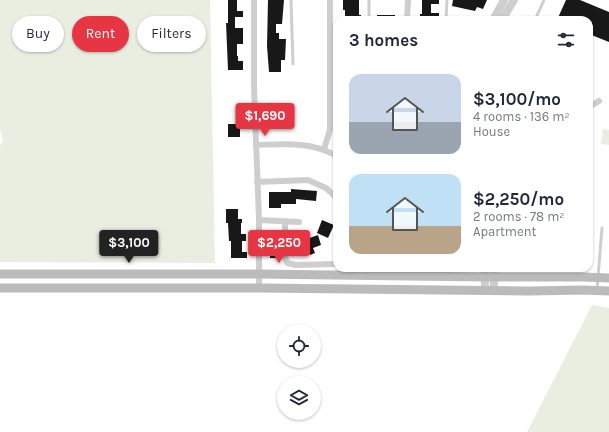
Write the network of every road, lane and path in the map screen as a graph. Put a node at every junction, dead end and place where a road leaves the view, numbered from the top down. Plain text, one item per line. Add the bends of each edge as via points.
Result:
1 (254, 0) edge
2 (291, 0) edge
3 (330, 0) edge
4 (369, 0) edge
5 (408, 0) edge
6 (447, 0) edge
7 (504, 0) edge
8 (514, 0) edge
9 (544, 0) edge
10 (369, 16) edge
11 (407, 16) edge
12 (446, 16) edge
13 (495, 16) edge
14 (504, 16) edge
15 (537, 16) edge
16 (293, 64) dead end
17 (599, 101) dead end
18 (593, 105) edge
19 (256, 145) junction
20 (324, 149) junction
21 (333, 154) edge
22 (258, 182) junction
23 (333, 194) edge
24 (259, 220) junction
25 (286, 221) junction
26 (299, 222) dead end
27 (602, 228) dead end
28 (333, 264) edge
29 (489, 273) edge
30 (0, 274) edge
31 (258, 274) junction
32 (598, 277) junction
33 (609, 278) edge
34 (0, 288) edge
35 (259, 288) junction
36 (489, 289) junction
37 (597, 290) junction
38 (609, 291) edge

1 - 19 street
2 - 16 lane
3 - 20 street via 330,130
4 - 10 lane
5 - 11 street
6 - 12 lane
7 - 13 street
8 - 14 street
9 - 15 lane
17 - 18 street
19 - 20 street via 297,144
19 - 22 street
20 - 21 street
22 - 23 street via 308,180 326,188
22 - 24 street
24 - 25 street
24 - 31 street
25 - 26 street
25 - 28 street via 287,263
27 - 32 lane
29 - 31 main road
29 - 32 main road
29 - 36 street
30 - 31 main road
31 - 35 street
32 - 33 main road
32 - 37 lane
34 - 35 main road
35 - 36 main road
36 - 37 main road
37 - 38 main road

